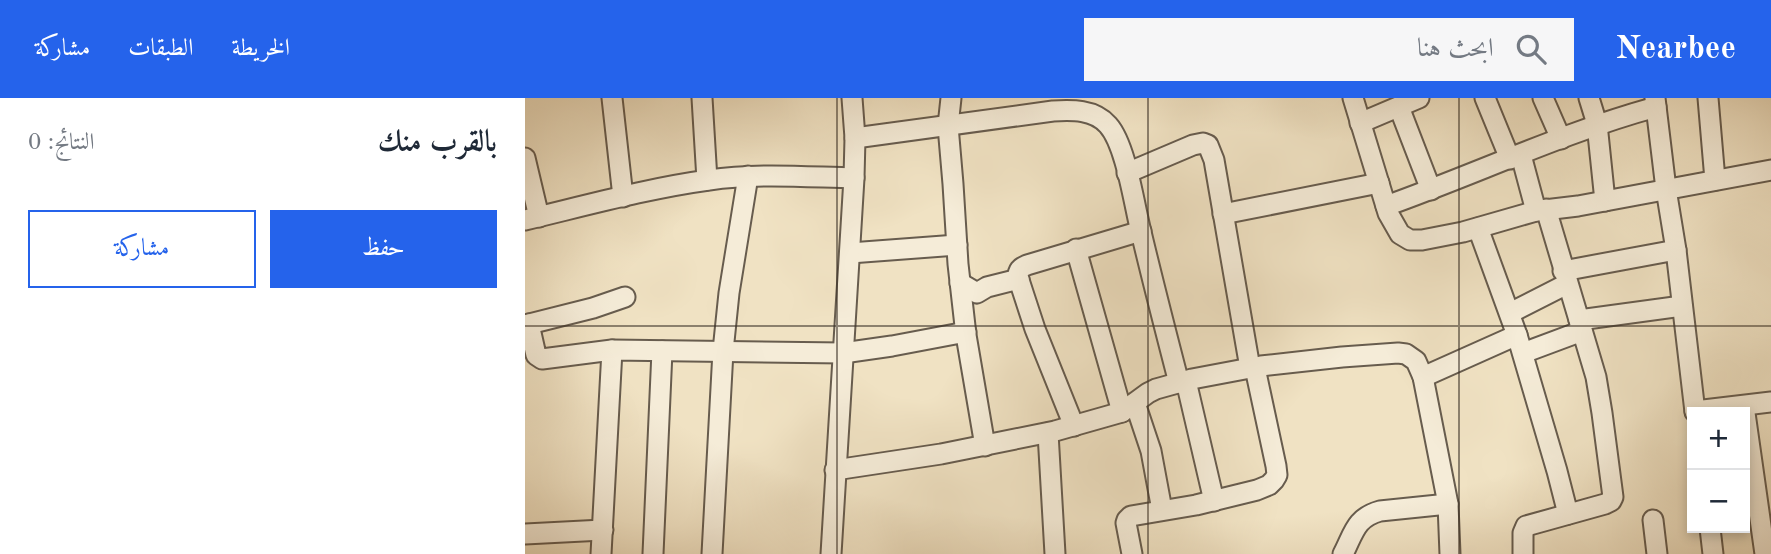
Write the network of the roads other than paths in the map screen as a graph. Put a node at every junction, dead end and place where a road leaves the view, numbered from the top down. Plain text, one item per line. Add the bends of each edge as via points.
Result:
1 (612, 98) edge
2 (702, 98) edge
3 (852, 98) edge
4 (951, 98) edge
5 (1353, 98) edge
6 (1419, 98) edge
7 (1485, 98) edge
8 (1543, 98) edge
9 (1590, 98) edge
10 (1708, 98) edge
11 (1655, 102) edge
12 (1399, 107) junction
13 (1360, 123) junction
14 (1597, 124) junction
15 (948, 126) junction
16 (855, 138) junction
17 (1561, 139) junction
18 (1515, 157) junction
19 (525, 162) edge
20 (1771, 170) edge
21 (1128, 173) junction
22 (748, 176) junction
23 (854, 178) junction
24 (707, 180) junction
25 (1715, 180) junction
26 (1379, 183) junction
27 (1666, 189) junction
28 (1431, 190) junction
29 (623, 197) junction
30 (1605, 201) junction
31 (1386, 206) junction
32 (1541, 210) junction
33 (1223, 214) junction
34 (532, 219) edge
35 (1478, 228) junction
36 (1141, 231) junction
37 (957, 245) junction
38 (1076, 249) junction
39 (1676, 250) junction
40 (850, 253) junction
41 (1565, 277) junction
42 (1019, 279) junction
43 (960, 283) junction
44 (625, 297) dead end
45 (1682, 306) junction
46 (1510, 313) junction
47 (527, 325) edge
48 (1580, 325) junction
49 (966, 331) junction
50 (1520, 344) junction
51 (612, 350) junction
52 (662, 351) junction
53 (723, 351) junction
54 (843, 353) junction
55 (1252, 368) junction
56 (1423, 377) junction
57 (1182, 382) junction
58 (1771, 402) edge
59 (1694, 407) edge
60 (1128, 408) junction
61 (1750, 408) edge
62 (1074, 426) junction
63 (1048, 433) junction
64 (985, 446) junction
65 (1750, 455) edge
66 (835, 470) junction
67 (1213, 501) junction
68 (1448, 504) junction
69 (1163, 510) junction
70 (1568, 514) junction
71 (1653, 520) dead end
72 (603, 530) junction
73 (1711, 533) edge
74 (525, 534) edge
75 (601, 554) edge
76 (653, 554) edge
77 (712, 554) edge
78 (831, 554) edge
79 (1055, 554) edge
80 (1132, 554) edge
81 (1343, 554) edge
82 (1450, 554) edge
83 (1523, 554) edge
84 (1657, 554) edge
85 (1713, 554) edge
86 (1765, 554) edge

1 - 29 street
2 - 24 street
3 - 16 street
4 - 15 street
5 - 13 street
6 - 12 street
7 - 18 street
8 - 17 street
9 - 14 street
10 - 25 street
11 - 14 street
11 - 27 street
12 - 13 street
12 - 28 street
13 - 26 street
14 - 17 street
14 - 30 street
15 - 16 street
15 - 21 street via 1053,111 1088,113 1113,131
15 - 37 street
16 - 23 street
17 - 18 street
18 - 28 street
18 - 32 street
19 - 34 street
20 - 25 street
21 - 33 street via 1193,145 1208,145
21 - 36 street
22 - 23 street
22 - 24 street
22 - 53 street
23 - 40 street
24 - 29 street
25 - 27 street
26 - 31 street
26 - 33 street
27 - 30 street
27 - 39 street
28 - 31 street
29 - 34 street
30 - 32 street
31 - 35 street via 1399,234 1410,240
32 - 35 street
32 - 41 street
33 - 55 street
35 - 46 street
36 - 38 street
36 - 57 street
37 - 40 street
37 - 43 street
38 - 42 street via 1023,267
38 - 60 street
39 - 41 street
39 - 45 street
40 - 54 street
41 - 46 street
41 - 48 street
42 - 43 street via 977,293
42 - 62 street
43 - 49 street
44 - 47 street
45 - 48 street
45 - 59 street
46 - 50 street
47 - 51 street via 540,359
48 - 50 street
48 - 70 street via 1596,377 1613,497 1605,504
49 - 54 street
49 - 64 street
50 - 56 street
50 - 70 street
51 - 52 street
51 - 72 street
52 - 53 street
52 - 76 street
53 - 54 street
53 - 77 street
54 - 66 street
55 - 56 street via 1398,353 1416,360
55 - 57 street
55 - 67 street via 1277,475 1257,490
56 - 68 street
57 - 60 street via 1148,393
57 - 67 street
58 - 61 street
60 - 62 street
60 - 69 street via 1151,451
62 - 63 street
63 - 64 street
63 - 79 street
64 - 66 street
65 - 86 street
66 - 78 street
67 - 69 street
68 - 81 street via 1370,513 1358,523
68 - 82 street
69 - 80 street via 1127,520
70 - 83 street via 1526,526
71 - 84 street
72 - 74 street
72 - 75 street
73 - 85 street

